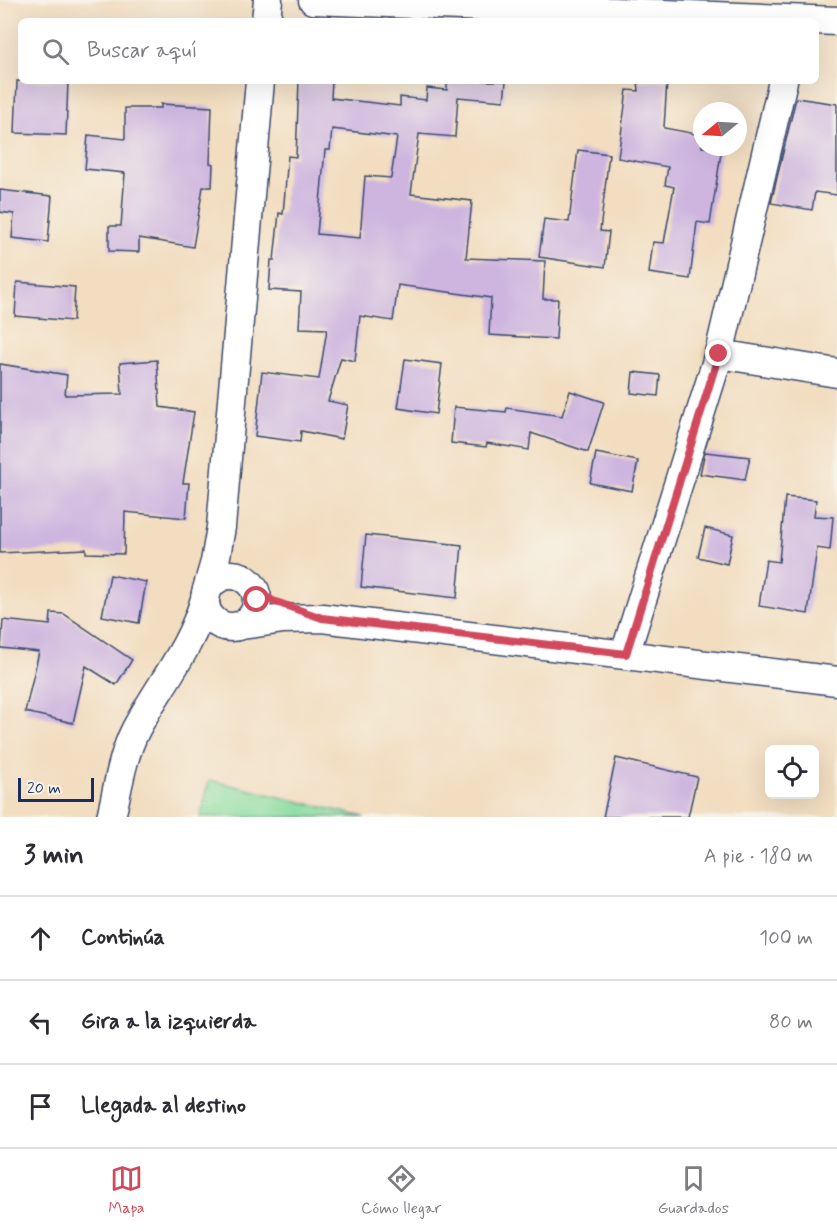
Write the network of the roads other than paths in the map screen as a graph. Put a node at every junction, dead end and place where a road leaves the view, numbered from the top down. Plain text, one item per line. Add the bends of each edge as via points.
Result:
1 (268, 0) edge
2 (313, 0) edge
3 (266, 18) edge
4 (750, 18) edge
5 (819, 21) edge
6 (837, 21) edge
7 (260, 84) edge
8 (782, 84) edge
9 (719, 354) junction
10 (837, 373) edge
11 (223, 501) junction
12 (252, 587) junction
13 (205, 596) junction
14 (322, 618) junction
15 (239, 626) junction
16 (626, 654) junction
17 (837, 681) edge
18 (166, 683) junction
19 (111, 817) edge

1 - 3 street
2 - 4 street
5 - 6 street
7 - 11 street
8 - 9 street
9 - 10 street
9 - 16 street
11 - 12 street via 235,556
11 - 13 street
12 - 13 street via 243,578 227,575 213,582
12 - 14 street via 273,601
12 - 15 street via 256,608 253,616
13 - 15 street via 213,621 221,626
13 - 18 street via 191,638
14 - 15 street
14 - 16 street
15 - 18 street via 213,638
16 - 17 street
18 - 19 street via 132,738

